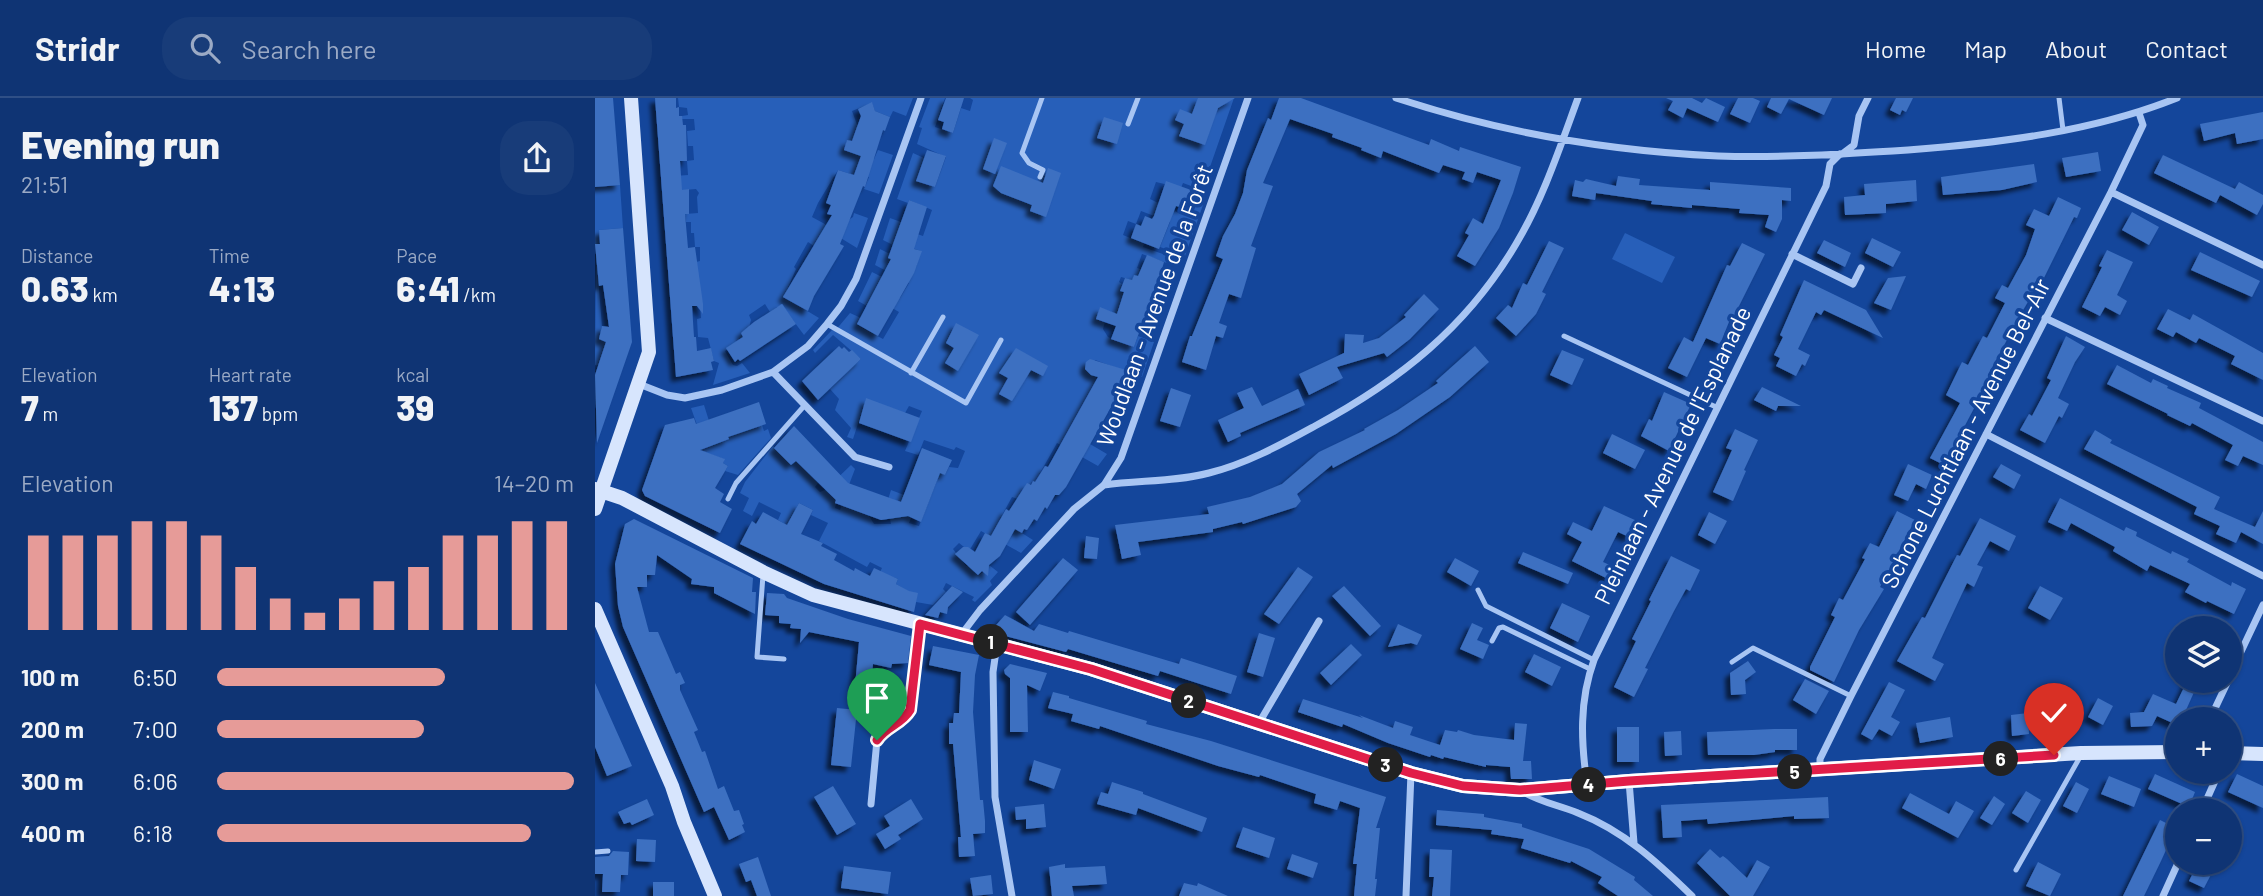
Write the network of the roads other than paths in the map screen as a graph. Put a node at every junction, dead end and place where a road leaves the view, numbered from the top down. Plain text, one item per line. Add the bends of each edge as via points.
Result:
1 (631, 98) edge
2 (921, 98) edge
3 (1042, 98) edge
4 (1138, 98) edge
5 (1248, 98) edge
6 (1396, 98) edge
7 (1579, 98) edge
8 (1868, 98) edge
9 (2059, 98) edge
10 (2172, 99) edge
11 (2139, 113) junction
12 (1128, 124) dead end
13 (2063, 130) junction
14 (1563, 139) junction
15 (1841, 154) junction
16 (1039, 177) dead end
17 (2111, 192) junction
18 (1792, 254) junction
19 (2263, 265) edge
20 (1861, 268) dead end
21 (943, 317) dead end
22 (2045, 318) junction
23 (827, 324) junction
24 (1564, 336) dead end
25 (1001, 340) dead end
26 (773, 372) junction
27 (911, 373) junction
28 (639, 384) junction
29 (805, 405) junction
30 (1716, 407) junction
31 (2263, 421) edge
32 (1986, 434) junction
33 (889, 467) dead end
34 (1104, 485) junction
35 (599, 490) edge
36 (728, 499) dead end
37 (595, 509) edge
38 (763, 572) junction
39 (2263, 576) edge
40 (1478, 590) dead end
41 (2263, 605) edge
42 (595, 609) edge
43 (1319, 621) dead end
44 (920, 624) junction
45 (961, 635) junction
46 (1492, 641) dead end
47 (997, 644) junction
48 (2242, 651) edge
49 (783, 659) dead end
50 (1594, 660) junction
51 (1732, 662) dead end
52 (1590, 669) junction
53 (1851, 696) junction
54 (1258, 723) junction
55 (2165, 752) edge
56 (2081, 753) junction
57 (2242, 753) edge
58 (2263, 754) edge
59 (1819, 770) junction
60 (1411, 773) junction
61 (1629, 781) junction
62 (1587, 785) junction
63 (1520, 790) junction
64 (871, 804) dead end
65 (1634, 843) junction
66 (608, 851) dead end
67 (595, 852) edge
68 (2016, 870) dead end
69 (2173, 875) edge
70 (715, 896) edge
71 (1012, 896) edge
72 (1406, 896) edge
73 (1692, 896) edge
74 (2163, 896) edge

1 - 28 street via 649,339
2 - 23 street via 856,279
3 - 16 lane via 1022,153 1043,170
4 - 12 lane
5 - 34 street, Woudlaan - Avenue de la Forêt via 1121,458
6 - 14 street
7 - 14 street
8 - 15 street, Pleinlaan - Avenue de l'Esplanade via 1854,145
9 - 13 lane
10 - 11 street
11 - 13 street
11 - 17 street, Schone Luchtlaan - Avenue Bel-Air via 2143,125
13 - 15 street via 1967,146
14 - 15 street via 1717,156
14 - 34 street via 1537,204 1503,266 1455,325 1401,374 1337,414 1230,467 1196,476
15 - 18 street, Pleinlaan - Avenue de l'Esplanade via 1830,164 1826,186
17 - 19 street
17 - 22 street, Schone Luchtlaan - Avenue Bel-Air
18 - 20 street via 1853,284
18 - 30 street, Pleinlaan - Avenue de l'Esplanade
21 - 27 lane
22 - 31 street
22 - 32 street, Schone Luchtlaan - Avenue Bel-Air
23 - 26 street via 808,346
23 - 27 lane
24 - 30 lane
25 - 27 lane via 966,403
26 - 28 street via 685,398
26 - 29 street
28 - 35 street
29 - 33 street via 855,457
29 - 36 lane via 736,483
30 - 50 street, Pleinlaan - Avenue de l'Esplanade
32 - 39 street
32 - 53 street, Schone Luchtlaan - Avenue Bel-Air
34 - 45 street, Woudlaan - Avenue de la Forêt via 1074,509
35 - 37 street
35 - 38 street
38 - 44 street via 831,601
38 - 49 lane via 757,657
40 - 50 lane via 1486,606
41 - 48 street
42 - 70 street
43 - 54 street
44 - 45 street
44 - 64 street via 911,705 904,718 877,740
45 - 47 street
46 - 52 lane via 1503,627
47 - 54 street
47 - 71 street via 993,672 995,797
50 - 52 street, Pleinlaan - Avenue de l'Esplanade
51 - 53 lane via 1753,648
52 - 62 street, Pleinlaan - Avenue de l'Esplanade via 1582,714
53 - 59 street, Schone Luchtlaan - Avenue Bel-Air
54 - 60 street
55 - 56 street
56 - 59 street
56 - 68 lane
57 - 58 street
59 - 61 street
60 - 63 street via 1463,786
60 - 72 street
61 - 62 street
61 - 65 street
62 - 63 street
63 - 65 street via 1578,813
65 - 73 street
66 - 67 lane
69 - 74 street

